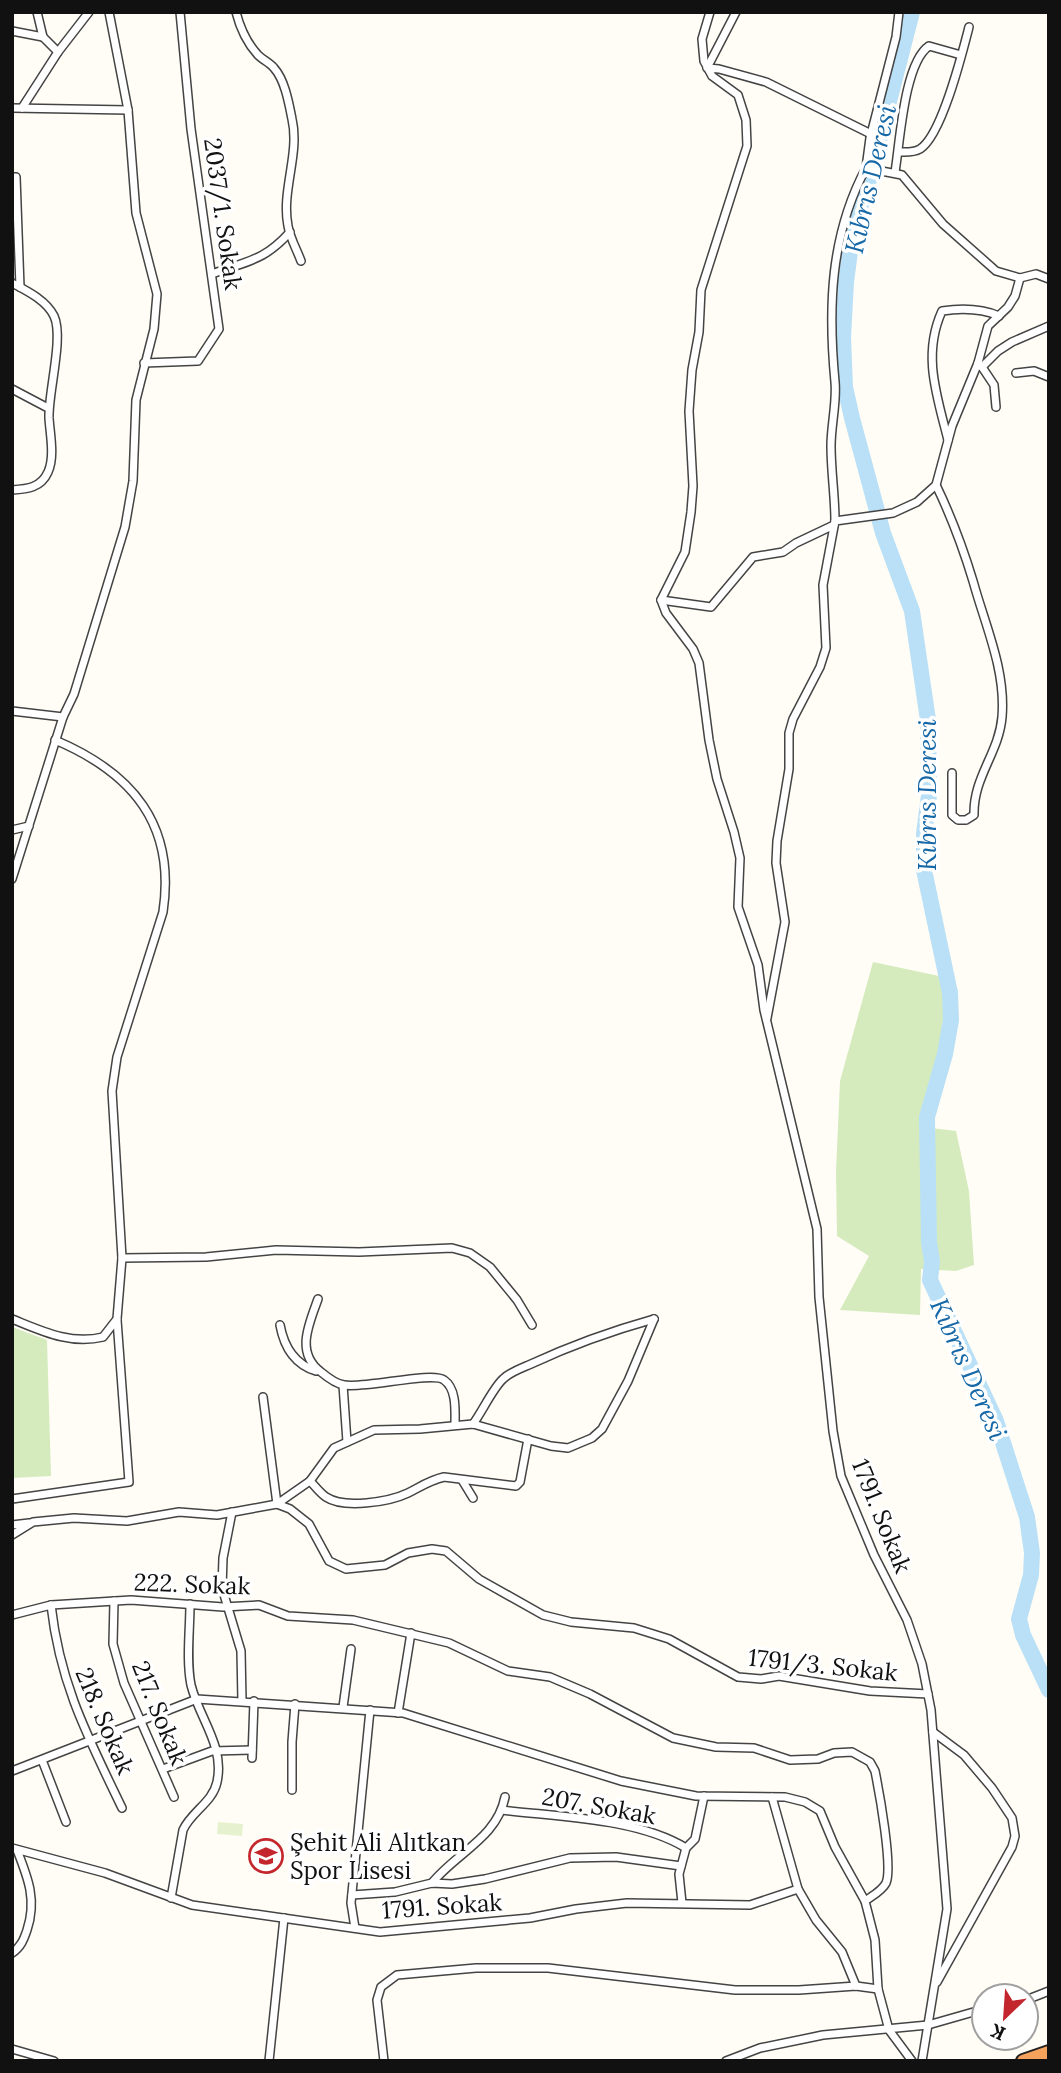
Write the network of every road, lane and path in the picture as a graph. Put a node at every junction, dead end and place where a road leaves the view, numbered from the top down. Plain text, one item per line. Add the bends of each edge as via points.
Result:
1 (37, 12) edge
2 (89, 12) edge
3 (109, 12) edge
4 (180, 12) edge
5 (236, 12) edge
6 (710, 12) edge
7 (736, 12) edge
8 (899, 12) edge
9 (968, 27) dead end
10 (12, 31) edge
11 (43, 37) junction
12 (58, 52) junction
13 (961, 55) junction
14 (707, 68) junction
15 (12, 108) edge
16 (22, 108) junction
17 (128, 110) junction
18 (871, 134) junction
19 (899, 152) junction
20 (866, 168) junction
21 (895, 172) junction
22 (12, 177) edge
23 (290, 233) junction
24 (301, 261) dead end
25 (212, 274) junction
26 (1020, 278) junction
27 (1049, 279) edge
28 (16, 285) edge
29 (999, 316) junction
30 (1049, 326) edge
31 (144, 363) junction
32 (980, 365) junction
33 (1016, 373) dead end
34 (1049, 377) edge
35 (12, 389) edge
36 (996, 407) dead end
37 (48, 408) junction
38 (948, 441) junction
39 (936, 485) junction
40 (12, 490) edge
41 (834, 523) junction
42 (661, 600) junction
43 (12, 711) edge
44 (63, 717) junction
45 (55, 740) junction
46 (952, 773) dead end
47 (29, 826) junction
48 (12, 830) edge
49 (12, 879) edge
50 (767, 1019) junction
51 (122, 1258) junction
52 (318, 1299) dead end
53 (117, 1319) junction
54 (12, 1320) edge
55 (280, 1325) dead end
56 (532, 1325) dead end
57 (320, 1372) junction
58 (343, 1385) junction
59 (263, 1397) dead end
60 (473, 1424) junction
61 (455, 1425) junction
62 (528, 1439) junction
63 (347, 1442) junction
64 (461, 1480) junction
65 (310, 1481) junction
66 (473, 1498) dead end
67 (12, 1499) edge
68 (276, 1504) junction
69 (232, 1512) junction
70 (33, 1522) junction
71 (12, 1525) edge
72 (12, 1535) edge
73 (114, 1601) junction
74 (51, 1605) junction
75 (190, 1605) junction
76 (228, 1607) junction
77 (12, 1615) edge
78 (411, 1633) junction
79 (351, 1649) dead end
80 (928, 1694) junction
81 (197, 1699) junction
82 (242, 1701) junction
83 (254, 1701) junction
84 (295, 1704) junction
85 (343, 1707) junction
86 (370, 1710) junction
87 (398, 1713) junction
88 (143, 1721) junction
89 (933, 1732) junction
90 (90, 1741) junction
91 (216, 1750) junction
92 (42, 1760) junction
93 (163, 1769) junction
94 (12, 1771) edge
95 (292, 1790) dead end
96 (704, 1796) junction
97 (174, 1797) dead end
98 (505, 1797) dead end
99 (772, 1797) junction
100 (122, 1808) dead end
101 (502, 1810) junction
102 (66, 1822) dead end
103 (686, 1848) junction
104 (14, 1849) edge
105 (681, 1866) junction
106 (432, 1883) junction
107 (798, 1889) junction
108 (352, 1895) junction
109 (171, 1898) junction
110 (865, 1901) junction
111 (682, 1903) junction
112 (284, 1918) junction
113 (355, 1928) junction
114 (12, 1953) edge
115 (856, 1986) junction
116 (935, 1986) junction
117 (878, 1989) junction
118 (970, 2013) edge
119 (928, 2025) junction
120 (889, 2030) junction
121 (12, 2049) edge
122 (1049, 2052) edge
123 (54, 2061) edge
124 (269, 2061) edge
125 (384, 2061) edge
126 (726, 2061) edge
127 (912, 2061) edge
128 (922, 2061) edge
129 (1023, 2061) edge

1 - 11 street
2 - 12 street
3 - 17 street
4 - 25 street, 2037/1. Sokak
5 - 23 street via 242,32 257,54 276,69 292,119
6 - 14 street via 701,49
7 - 14 street
8 - 18 street
9 - 13 street
10 - 11 street
11 - 12 street
12 - 16 street
13 - 19 street via 934,133 919,149
13 - 19 street via 929,46 918,59 909,83
14 - 18 street via 766,82
14 - 42 street via 738,94 747,120 747,146 701,290 689,411 691,512 685,552
15 - 16 street
16 - 17 street
17 - 31 street via 136,213 157,294 154,329
18 - 20 street
19 - 21 street
20 - 21 street
20 - 41 street via 837,246 831,325
21 - 26 street via 974,253 996,271
22 - 28 street via 16,177
23 - 24 street
23 - 25 street via 262,258
25 - 31 street, 2037/1. Sokak via 219,329 198,361
26 - 27 street via 1036,274
26 - 29 street via 1015,296
28 - 37 street via 44,302 55,318 57,342
29 - 32 street via 988,326
29 - 38 street via 966,308 940,315 931,355
30 - 32 street via 1005,346
31 - 44 street via 136,400 133,481 125,527
32 - 36 street via 994,385
32 - 38 street
33 - 34 street via 1034,371
35 - 37 street
37 - 40 street via 49,471 31,489
38 - 39 street
39 - 41 street via 917,502 894,513
39 - 46 street via 968,561 1002,687 1000,728 978,782 974,814 966,821 952,815
41 - 42 street via 783,552 753,557 711,607
41 - 50 street via 823,584 827,648 789,733 789,769 776,863 785,922
42 - 50 street, 1791. Sokak via 699,663 717,779 740,858 738,907 758,965
43 - 44 street
44 - 45 street
45 - 47 street
45 - 51 street via 97,760 127,784 146,811 164,855 163,912 113,1076
47 - 48 street
47 - 49 street
50 - 80 street, 1791. Sokak via 817,1228 819,1297 841,1476 907,1620
51 - 53 street
51 - 56 street via 452,1248 480,1259 503,1281
52 - 57 street via 307,1329 306,1354
53 - 54 street via 103,1336 81,1340
53 - 67 street via 129,1482
55 - 57 street via 289,1352 303,1366
57 - 58 street
58 - 61 street via 439,1376 448,1381 454,1397
58 - 63 street
59 - 68 street
60 - 61 street
60 - 62 street
60 - 62 street via 504,1377 570,1345 654,1319 602,1429 568,1448
61 - 63 street via 374,1430
62 - 64 street via 516,1486
63 - 65 street via 334,1448
64 - 65 street via 444,1477 392,1500 356,1503 325,1497
64 - 66 street
65 - 68 street
68 - 69 street
68 - 80 street, 1791/3. Sokak via 309,1524 329,1561 346,1569 384,1565 408,1553 446,1551 479,1579 543,1615 634,1628 669,1639 738,1677 779,1676 870,1691
69 - 70 street via 179,1513 127,1521 74,1518
69 - 76 street via 222,1588
70 - 71 street
70 - 72 street
73 - 74 street, 222. Sokak
73 - 75 street, 222. Sokak
73 - 88 street, 217. Sokak via 113,1644 124,1683
74 - 77 street, 222. Sokak
74 - 90 street, 218. Sokak via 62,1669
75 - 76 street, 222. Sokak
75 - 81 street via 191,1685
76 - 78 street, 222. Sokak via 259,1605 288,1616 353,1620
76 - 82 street via 241,1651
78 - 87 street
78 - 110 street via 449,1643 508,1671 550,1677 673,1738 754,1748 790,1760 852,1752 865,1758 876,1771 888,1877 881,1890
79 - 85 street
80 - 89 street, 1791. Sokak
81 - 82 street
81 - 88 street
81 - 91 street
82 - 83 street
83 - 84 street
83 - 91 street via 252,1754
84 - 85 street
84 - 95 street
85 - 86 street
86 - 87 street
86 - 108 street
87 - 96 street via 621,1781
88 - 90 street
88 - 93 street, 217. Sokak
89 - 116 street, 1791. Sokak via 947,1909
89 - 116 street via 964,1755 992,1788 1012,1818 1016,1836
90 - 92 street
90 - 100 street, 218. Sokak
91 - 93 street
91 - 109 street via 216,1785 183,1830
92 - 94 street
92 - 102 street
93 - 97 street, 217. Sokak
96 - 99 street
96 - 103 street via 695,1839
98 - 101 street
99 - 107 street
99 - 110 street via 805,1802 820,1811
101 - 103 street, 207. Sokak via 650,1832
101 - 106 street via 478,1842
103 - 105 street
104 - 109 street, 1791. Sokak via 105,1873
104 - 114 street via 30,1883 33,1905 23,1941
105 - 106 street via 616,1857 570,1858 485,1879
105 - 111 street
106 - 108 street
107 - 111 street, 1791. Sokak via 750,1905
107 - 115 street via 842,1952
108 - 113 street
109 - 112 street, 1791. Sokak
110 - 117 street via 875,1940
111 - 113 street, 1791. Sokak via 627,1903 446,1927 380,1932
112 - 113 street, 1791. Sokak
112 - 124 street
115 - 117 street
115 - 125 street via 735,1990 548,1968 414,1972 397,1975 378,1993
116 - 119 street, 1791. Sokak
117 - 120 street
118 - 119 street
119 - 120 street
119 - 128 street, 1791. Sokak
120 - 126 street via 823,2035 760,2048
120 - 127 street
121 - 123 street
122 - 129 highway

